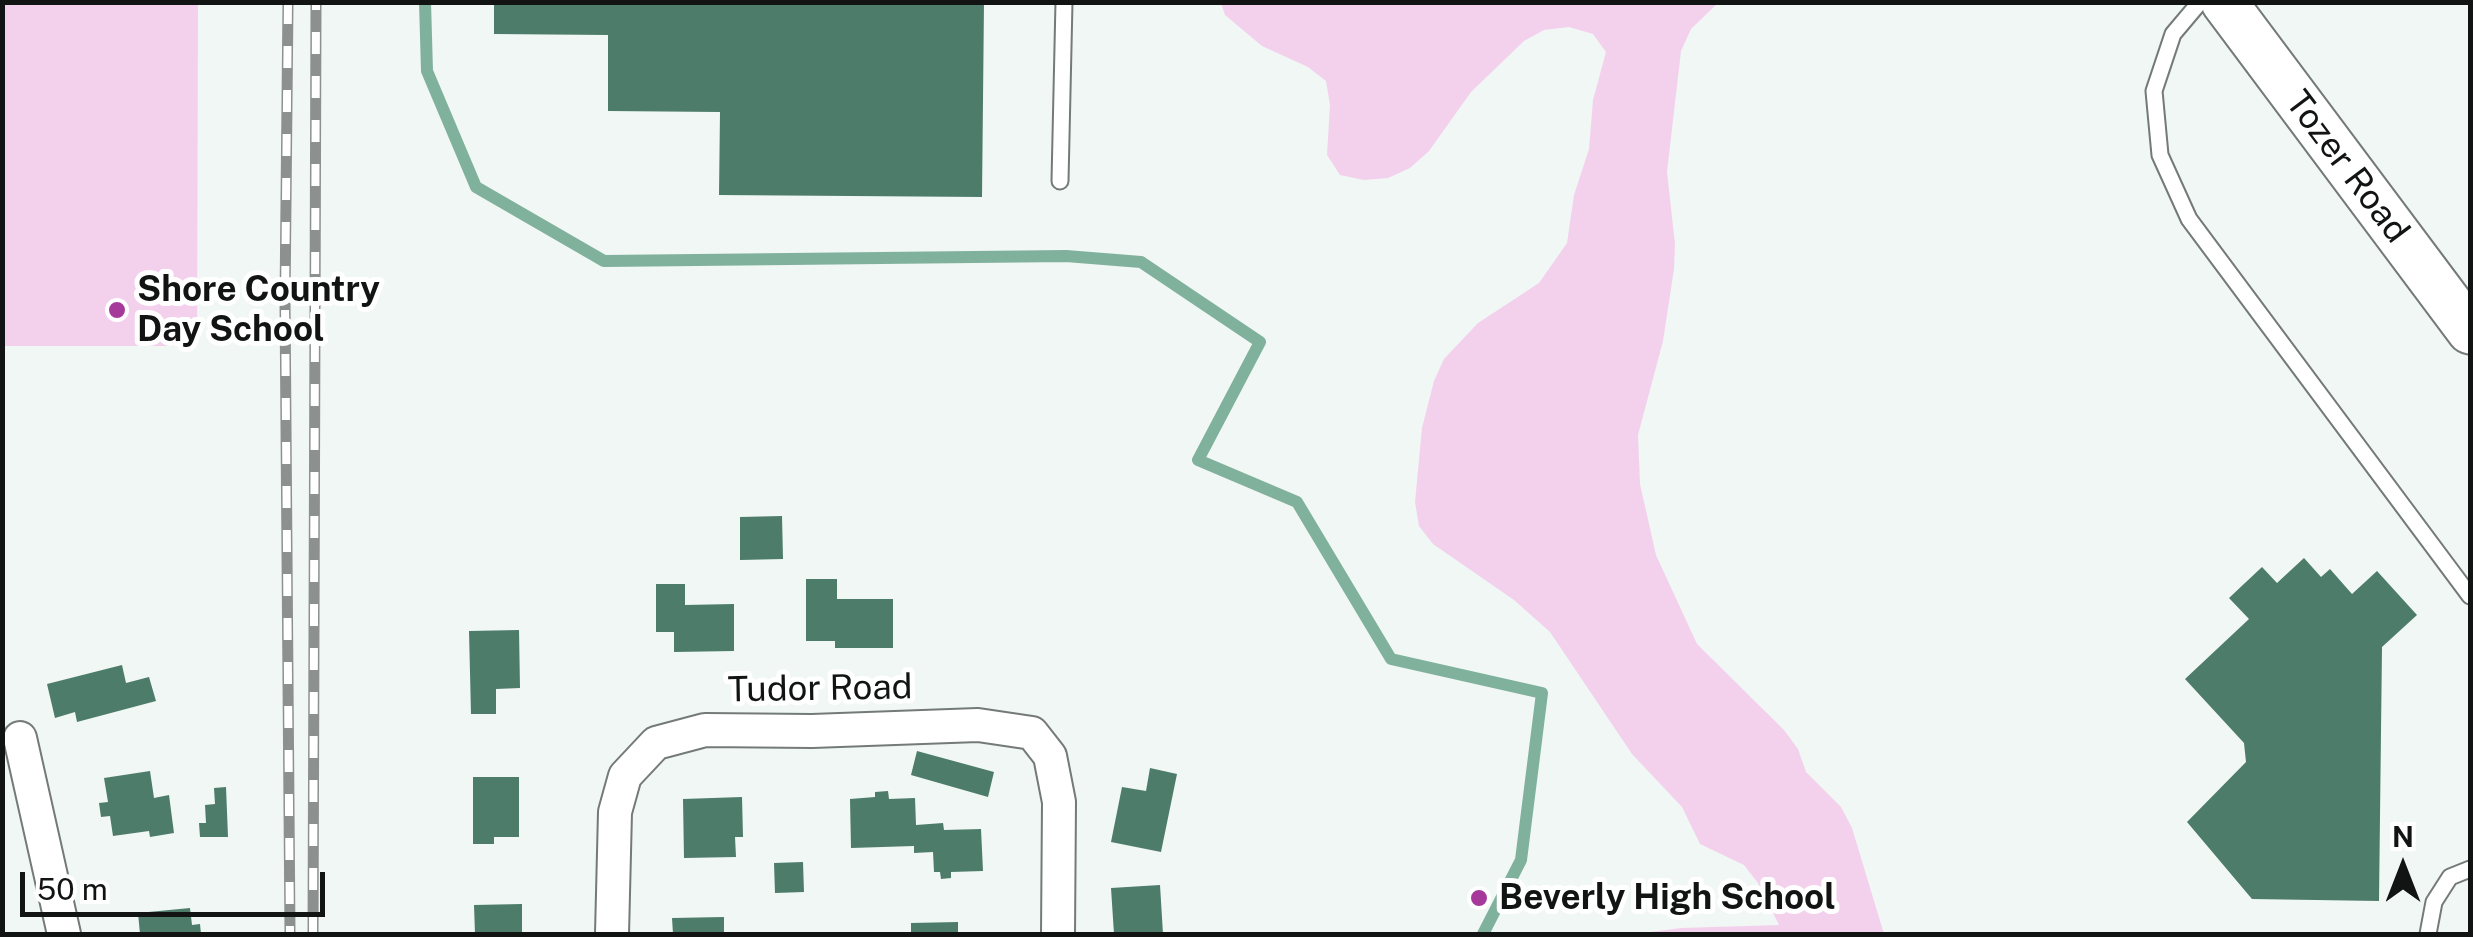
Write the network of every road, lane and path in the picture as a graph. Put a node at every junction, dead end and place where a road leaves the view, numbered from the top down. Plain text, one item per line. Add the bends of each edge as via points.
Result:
1 (1064, 2) edge
2 (2200, 2) edge
3 (2224, 2) edge
4 (1060, 180) dead end
5 (2470, 331) edge
6 (2470, 596) edge
7 (20, 738) dead end
8 (2470, 869) edge
9 (64, 934) edge
10 (612, 934) edge
11 (1058, 934) edge
12 (2428, 934) edge

1 - 4 lane
2 - 6 lane via 2173,34 2154,91 2160,156 2189,219
3 - 5 main road, Tozer Road
7 - 9 street
8 - 12 lane via 2450,877 2434,902
10 - 11 street, Tudor Road via 615,812 626,776 656,743 705,730 978,725 1032,733 1050,756 1060,802

